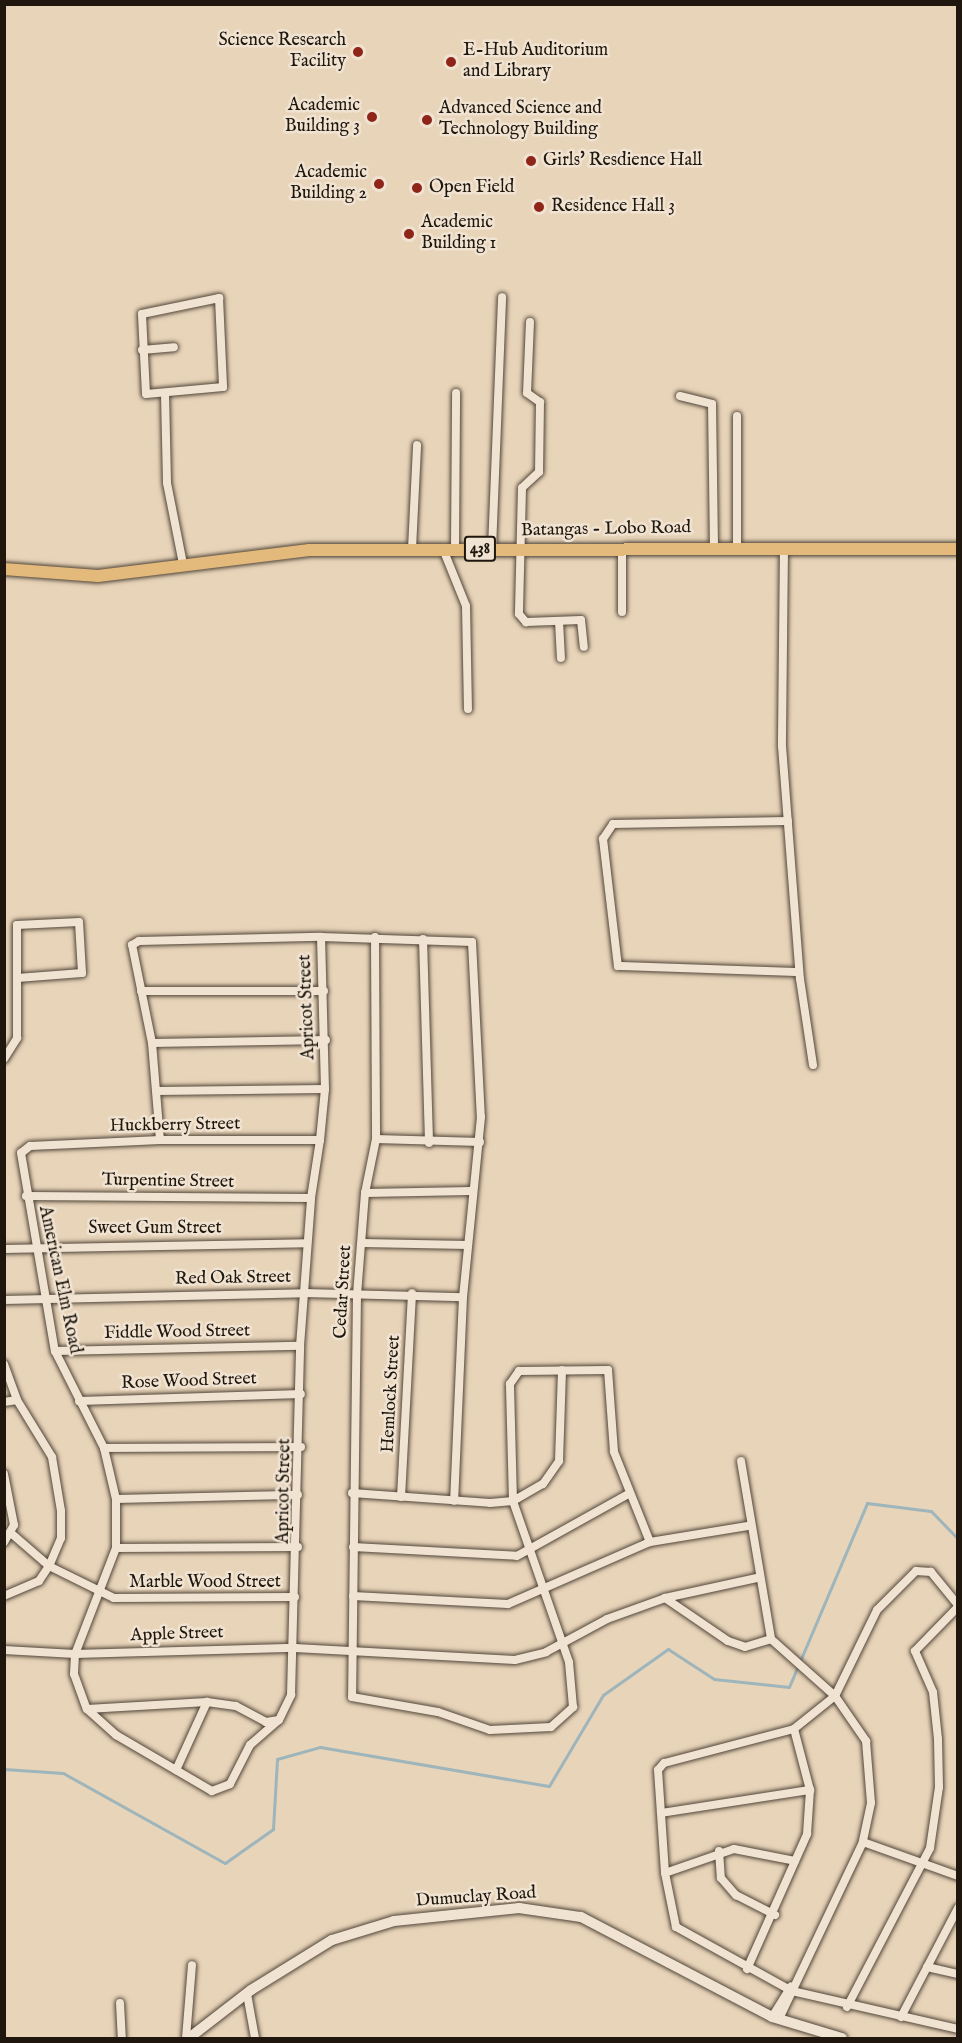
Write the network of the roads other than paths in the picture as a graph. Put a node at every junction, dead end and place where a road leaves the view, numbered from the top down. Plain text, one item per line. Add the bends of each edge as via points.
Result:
1 (502, 297) dead end
2 (530, 322) dead end
3 (174, 347) dead end
4 (142, 350) junction
5 (456, 393) dead end
6 (165, 394) junction
7 (680, 396) dead end
8 (738, 416) dead end
9 (417, 445) dead end
10 (714, 547) junction
11 (737, 547) junction
12 (784, 547) junction
13 (622, 548) junction
14 (412, 549) junction
15 (449, 549) junction
16 (492, 549) junction
17 (522, 549) junction
18 (957, 549) edge
19 (183, 564) junction
20 (4, 569) edge
21 (622, 612) dead end
22 (559, 621) junction
23 (584, 647) dead end
24 (561, 658) dead end
25 (468, 709) dead end
26 (788, 821) junction
27 (321, 937) junction
28 (375, 937) junction
29 (423, 939) junction
30 (800, 972) junction
31 (17, 978) junction
32 (141, 991) junction
33 (324, 991) junction
34 (326, 1040) junction
35 (152, 1043) junction
36 (16, 1048) junction
37 (4, 1049) edge
38 (4, 1059) edge
39 (813, 1065) dead end
40 (325, 1089) junction
41 (157, 1091) junction
42 (376, 1139) junction
43 (160, 1140) junction
44 (320, 1140) junction
45 (480, 1142) junction
46 (429, 1143) junction
47 (30, 1146) joint
48 (471, 1191) junction
49 (365, 1193) junction
50 (26, 1196) junction
51 (310, 1198) junction
52 (362, 1242) junction
53 (307, 1243) junction
54 (34, 1245) junction
55 (468, 1245) junction
56 (4, 1249) edge
57 (304, 1293) junction
58 (412, 1293) junction
59 (357, 1294) junction
60 (43, 1297) junction
61 (463, 1297) junction
62 (4, 1300) edge
63 (300, 1346) junction
64 (55, 1351) junction
65 (4, 1364) edge
66 (562, 1370) junction
67 (301, 1394) junction
68 (17, 1400) junction
69 (79, 1401) junction
70 (4, 1402) edge
71 (301, 1447) junction
72 (104, 1448) junction
73 (741, 1461) dead end
74 (4, 1474) edge
75 (7, 1493) edge
76 (352, 1493) junction
77 (630, 1493) junction
78 (298, 1495) junction
79 (401, 1497) junction
80 (116, 1498) junction
81 (454, 1501) junction
82 (513, 1501) junction
83 (747, 1526) junction
84 (12, 1534) junction
85 (4, 1542) edge
86 (650, 1542) junction
87 (298, 1547) junction
88 (353, 1547) junction
89 (116, 1548) junction
90 (530, 1548) junction
91 (49, 1566) junction
92 (757, 1578) junction
93 (103, 1592) junction
94 (545, 1592) junction
95 (4, 1596) edge
96 (353, 1596) junction
97 (295, 1597) junction
98 (664, 1598) junction
99 (957, 1606) edge
100 (771, 1639) junction
101 (561, 1641) junction
102 (295, 1648) junction
103 (4, 1650) edge
104 (351, 1651) junction
105 (75, 1654) junction
106 (835, 1696) junction
107 (207, 1702) junction
108 (87, 1709) junction
109 (279, 1720) junction
110 (794, 1729) junction
111 (176, 1770) junction
112 (810, 1790) junction
113 (661, 1814) junction
114 (863, 1842) junction
115 (719, 1851) junction
116 (795, 1861) junction
117 (923, 1865) junction
118 (665, 1873) junction
119 (957, 1876) edge
120 (957, 1908) edge
121 (775, 1915) junction
122 (192, 1965) dead end
123 (927, 1967) junction
124 (747, 1970) junction
125 (957, 1974) edge
126 (791, 1987) junction
127 (247, 1994) junction
128 (120, 2003) dead end
129 (846, 2007) junction
130 (901, 2017) junction
131 (775, 2018) junction
132 (957, 2029) edge
133 (191, 2037) edge
134 (122, 2038) edge
135 (255, 2038) edge
136 (843, 2038) edge

1 - 16 street
2 - 17 street via 527,393 540,402 539,472 522,488
3 - 4 street
4 - 6 street via 146,394
4 - 6 street via 146,310 219,298 226,383
5 - 15 street
6 - 19 street via 167,483
7 - 10 street via 712,404
8 - 11 street
9 - 14 street
10 - 11 main road, Batangas - Lobo Road / 438
10 - 13 main road, Batangas - Lobo Road / 438
11 - 12 main road, Batangas - Lobo Road / 438
12 - 18 main road, Batangas - Lobo Road / 438
12 - 26 street via 782,747
13 - 17 main road, Batangas - Lobo Road / 438
13 - 21 street
14 - 15 main road, Batangas - Lobo Road / 438
14 - 19 main road, Batangas - Lobo Road / 438 via 309,550
15 - 16 main road, Batangas - Lobo Road / 438
15 - 25 street via 465,606
16 - 17 main road, Batangas - Lobo Road / 438
17 - 22 street via 521,620
19 - 20 main road, Batangas - Lobo Road / 438 via 98,576
22 - 23 street via 581,620
22 - 24 street
26 - 30 street
26 - 30 street via 613,824 603,839 618,966
27 - 28 street
27 - 32 street via 140,940 130,953
27 - 33 street, Apricot Street
28 - 29 street
28 - 42 street, Cedar Street
29 - 45 street via 472,942
29 - 46 street
30 - 39 street
31 - 31 street via 17,925 79,922 81,973
31 - 36 street
32 - 33 street
32 - 35 street
33 - 34 street, Apricot Street
34 - 35 street
34 - 40 street, Apricot Street
35 - 41 street
36 - 37 street
36 - 38 street
40 - 41 street
40 - 44 street, Apricot Street
41 - 43 street
42 - 46 street
42 - 49 street, Cedar Street
43 - 44 street, Huckberry Street
43 - 47 street, Huckberry Street
44 - 51 street, Apricot Street
45 - 46 street
45 - 48 street
47 - 50 street, American Elm Road via 21,1153
48 - 49 street
48 - 55 street
49 - 52 street, Cedar Street
50 - 51 street, Turpentine Street
50 - 54 street, American Elm Road
51 - 53 street, Apricot Street
52 - 55 street
52 - 59 street, Cedar Street
53 - 54 street, Sweet Gum Street
53 - 57 street, Apricot Street
54 - 56 street, Sweet Gum Street
54 - 60 street, American Elm Road
55 - 61 street
57 - 59 street, Red Oak Street
57 - 60 street, Red Oak Street
57 - 63 street, Apricot Street
58 - 59 street, Red Oak Street
58 - 61 street, Red Oak Street
58 - 79 street, Hemlock Street
59 - 76 street, Cedar Street
60 - 62 street, Red Oak Street
60 - 64 street, American Elm Road
61 - 81 street
63 - 64 street, Fiddle Wood Street
63 - 67 street, Apricot Street
64 - 69 street, American Elm Road
65 - 68 street
66 - 77 street via 608,1370 614,1452
66 - 82 street via 559,1461 552,1476
66 - 82 street via 519,1371 510,1384
67 - 69 street, Rose Wood Street
67 - 71 street, Apricot Street
68 - 70 street
68 - 91 street via 52,1457 61,1538
69 - 72 street, American Elm Road
71 - 72 street
71 - 78 street, Apricot Street
72 - 80 street, American Elm Road
73 - 83 street
74 - 75 street
75 - 84 street
76 - 79 street
76 - 88 street, Cedar Street
77 - 86 street
77 - 90 street
78 - 80 street
78 - 87 street, Apricot Street
79 - 81 street
80 - 89 street, American Elm Road
81 - 82 street
82 - 90 street
83 - 86 street
83 - 92 street
84 - 85 street
84 - 91 street
86 - 94 street
87 - 89 street
87 - 97 street, Apricot Street
88 - 90 street via 517,1556
88 - 96 street, Cedar Street
89 - 93 street, American Elm Road
90 - 94 street
91 - 93 street
91 - 95 street via 39,1581
92 - 98 street, Apple Street
92 - 100 street
93 - 97 street, Marble Wood Street via 114,1598
93 - 105 street
94 - 96 street via 508,1604
94 - 101 street
96 - 104 street, Cedar Street
97 - 102 street, Apricot Street
98 - 100 street via 728,1641 745,1647
98 - 101 street, Apple Street
99 - 106 street via 931,1572 916,1570 877,1610
99 - 117 street via 915,1651 933,1692 938,1739 939,1787
100 - 106 street via 791,1652
101 - 104 street, Apple Street via 546,1652 515,1660
101 - 104 street, Cedar Street via 573,1707 551,1726 525,1731 490,1730 438,1712 352,1696
102 - 104 street, Apple Street
102 - 105 street, Apple Street
102 - 109 street, Apricot Street via 291,1695
103 - 105 street, Apple Street
105 - 108 street via 74,1674
106 - 110 street
106 - 114 street via 866,1741 871,1803
107 - 108 street
107 - 109 street via 236,1706 266,1722
107 - 111 street
108 - 111 street via 116,1735
109 - 111 street via 250,1745 221,1791
110 - 112 street
110 - 113 street via 664,1762 658,1770
112 - 113 street
112 - 116 street via 807,1834
113 - 118 street
114 - 117 street
114 - 126 street
115 - 116 street via 743,1850
115 - 118 street
115 - 121 street via 721,1878 736,1895
116 - 121 street
117 - 119 street
117 - 129 street
118 - 124 street via 676,1927
120 - 123 street
121 - 124 street
122 - 133 street
123 - 125 street
123 - 130 street
124 - 126 street
126 - 129 street
126 - 131 street
127 - 131 street, Dumuclay Road via 294,1961 363,1928 530,1908 591,1922
127 - 133 street, Dumuclay Road
127 - 135 street
128 - 134 street
129 - 130 street
130 - 132 street
131 - 136 street, Dumuclay Road

